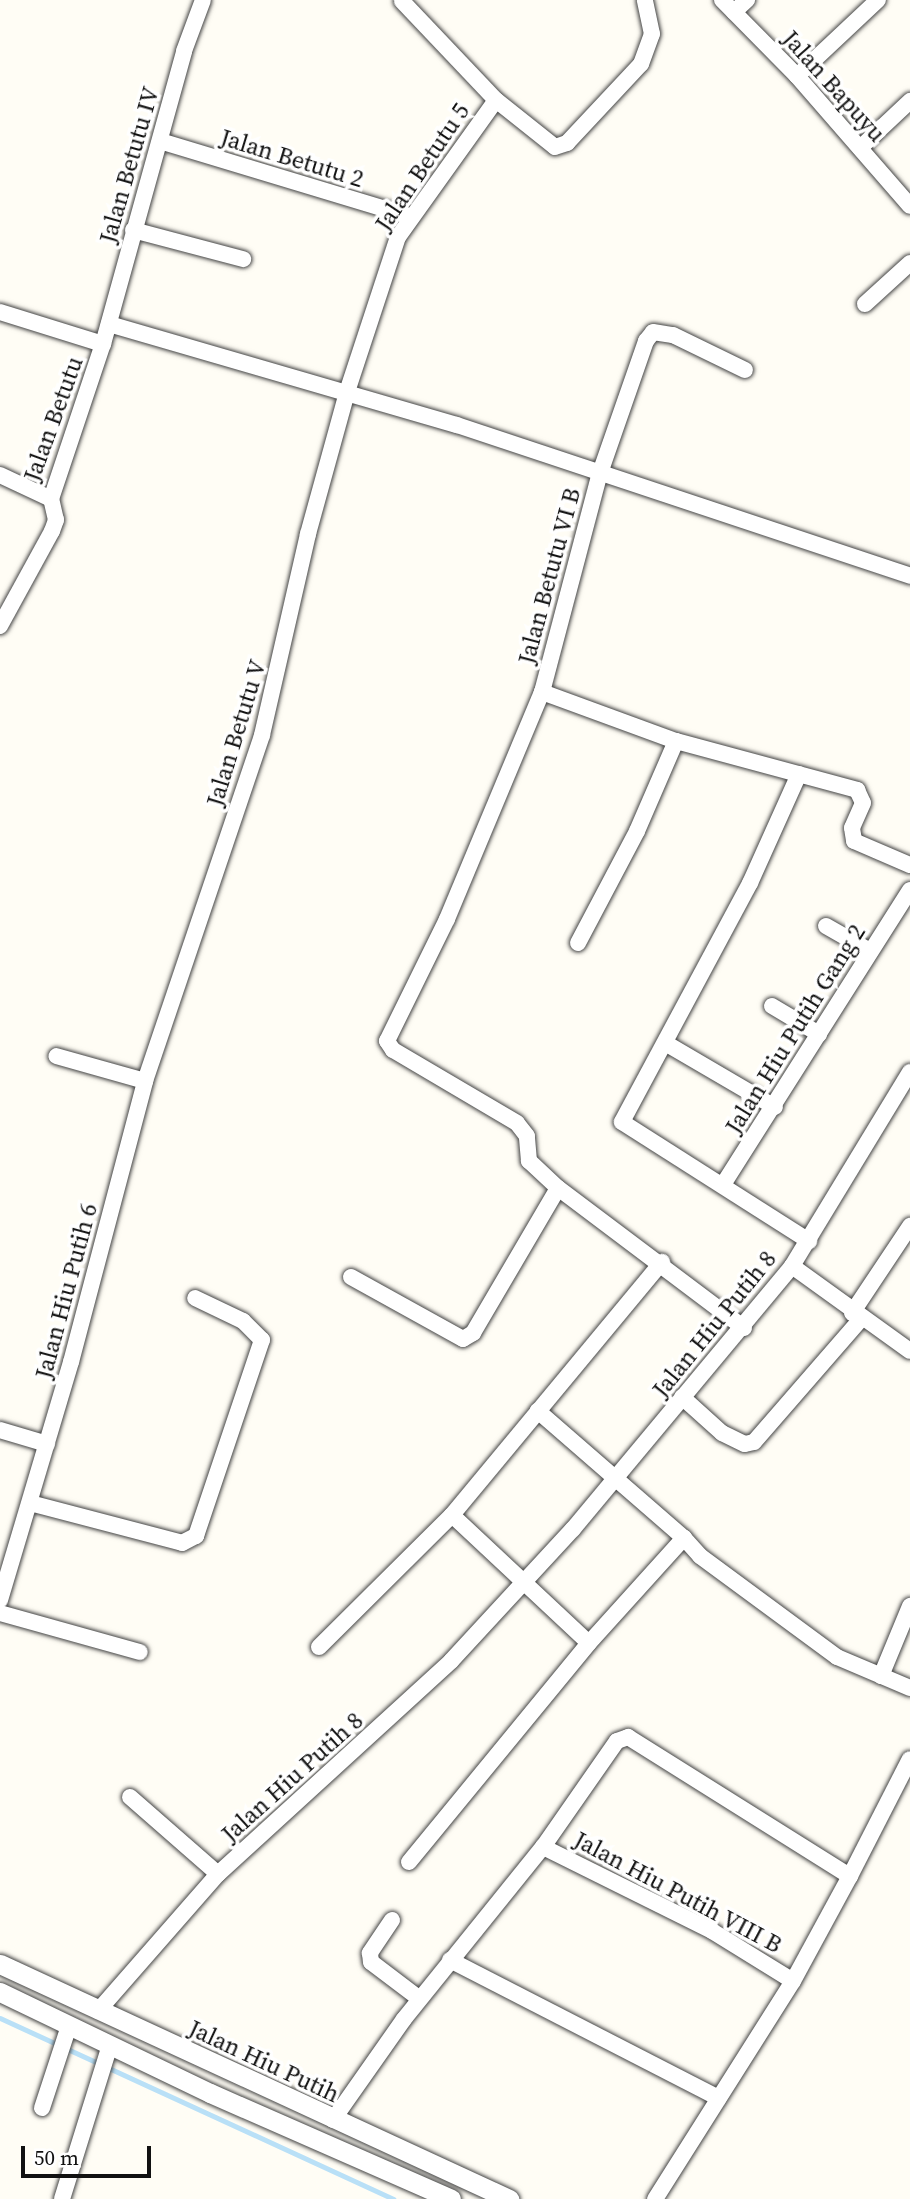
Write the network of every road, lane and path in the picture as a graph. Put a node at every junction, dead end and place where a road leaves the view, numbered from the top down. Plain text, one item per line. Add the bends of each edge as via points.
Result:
1 (203, 0) edge
2 (645, 0) edge
3 (722, 0) edge
4 (747, 0) edge
5 (878, 0) edge
6 (402, 1) edge
7 (734, 12) junction
8 (797, 76) junction
9 (496, 100) junction
10 (910, 101) edge
11 (160, 141) junction
12 (860, 148) junction
13 (910, 206) edge
14 (411, 217) junction
15 (134, 229) junction
16 (243, 259) dead end
17 (910, 263) edge
18 (865, 304) dead end
19 (0, 312) edge
20 (109, 324) junction
21 (103, 344) junction
22 (745, 370) dead end
23 (347, 392) junction
24 (600, 472) junction
25 (0, 475) edge
26 (51, 499) junction
27 (909, 571) edge
28 (0, 626) edge
29 (542, 692) junction
30 (676, 741) junction
31 (799, 774) junction
32 (910, 865) edge
33 (907, 895) edge
34 (826, 926) dead end
35 (578, 943) dead end
36 (870, 951) junction
37 (772, 1006) dead end
38 (819, 1034) junction
39 (667, 1044) junction
40 (56, 1056) dead end
41 (910, 1072) edge
42 (145, 1081) junction
43 (775, 1107) junction
44 (724, 1184) junction
45 (558, 1188) junction
46 (910, 1226) edge
47 (809, 1241) junction
48 (662, 1262) junction
49 (792, 1266) junction
50 (351, 1277) dead end
51 (195, 1298) dead end
52 (856, 1316) junction
53 (744, 1328) junction
54 (910, 1351) edge
55 (682, 1398) junction
56 (538, 1411) junction
57 (0, 1430) edge
58 (47, 1444) junction
59 (615, 1475) junction
60 (30, 1503) junction
61 (452, 1515) junction
62 (684, 1538) junction
63 (524, 1584) junction
64 (0, 1600) edge
65 (910, 1606) edge
66 (0, 1613) edge
67 (589, 1643) junction
68 (318, 1647) dead end
69 (140, 1651) dead end
70 (881, 1676) junction
71 (910, 1688) edge
72 (910, 1759) edge
73 (130, 1797) dead end
74 (542, 1847) junction
75 (409, 1862) dead end
76 (218, 1874) junction
77 (850, 1876) junction
78 (392, 1920) dead end
79 (450, 1960) junction
80 (0, 1964) edge
81 (793, 1981) junction
82 (0, 1992) edge
83 (420, 1999) junction
84 (98, 2011) junction
85 (69, 2026) junction
86 (110, 2045) junction
87 (223, 2070) junction
88 (210, 2093) junction
89 (719, 2098) junction
90 (42, 2108) dead end
91 (333, 2120) junction
92 (62, 2199) edge
93 (451, 2199) edge
94 (509, 2199) edge
95 (655, 2199) edge

1 - 11 street, Jalan Betutu IV
2 - 9 street, Jalan Betutu 5 via 652,34 641,64 562,147 555,147
3 - 7 street, Jalan Bapuyu
4 - 7 street
5 - 8 street
6 - 9 street
7 - 8 street, Jalan Bapuyu
8 - 12 street, Jalan Bapuyu
9 - 14 street, Jalan Betutu 5
10 - 12 street
11 - 14 street, Jalan Betutu 2
11 - 15 street, Jalan Betutu IV
12 - 13 street, Jalan Bapuyu
14 - 23 street, Jalan Betutu 5 via 389,258
15 - 16 street
15 - 20 street, Jalan Betutu IV
17 - 18 street
19 - 21 street
20 - 21 street, Jalan Betutu IV
20 - 23 street
21 - 26 street, Jalan Betutu
22 - 24 street, Jalan Betutu VI B via 673,335 653,332
23 - 24 street
23 - 42 street, Jalan Betutu V via 308,534 262,735
24 - 27 street
24 - 29 street, Jalan Betutu VI B
25 - 26 street, Jalan Betutu
26 - 28 street via 56,520 52,531
29 - 30 street
29 - 45 street, Jalan Betutu VI B via 447,919 387,1041 393,1050 517,1123 527,1136 529,1160
30 - 31 street
30 - 35 street via 638,831
31 - 32 street via 857,790 863,803 852,828 854,841
31 - 39 street via 750,883
33 - 36 street, Jalan Hiu Putih Gang 2
34 - 36 street
36 - 38 street, Jalan Hiu Putih Gang 2
37 - 38 street
38 - 43 street, Jalan Hiu Putih Gang 2
39 - 43 street
39 - 44 street via 622,1122
40 - 42 street
41 - 47 street, Jalan Hiu Putih 8
42 - 58 street, Jalan Hiu Putih 6
43 - 44 street, Jalan Hiu Putih Gang 2
44 - 47 street
45 - 48 street
45 - 50 street via 472,1333 463,1339
46 - 52 street
47 - 49 street, Jalan Hiu Putih 8
48 - 53 street
48 - 56 street
49 - 52 street
49 - 53 street, Jalan Hiu Putih 8
51 - 60 street via 243,1321 262,1340 197,1536 182,1543
52 - 54 street
52 - 55 street via 754,1442 745,1444 722,1433
53 - 55 street, Jalan Hiu Putih 8
55 - 59 street, Jalan Hiu Putih 8
56 - 59 street
56 - 61 street
57 - 58 street
58 - 60 street, Jalan Hiu Putih 6
59 - 62 street
59 - 63 street, Jalan Hiu Putih 8
60 - 64 street, Jalan Hiu Putih 6
61 - 63 street
61 - 68 street
62 - 67 street
62 - 70 street via 700,1556 837,1657
63 - 67 street
63 - 76 street, Jalan Hiu Putih 8 via 451,1661
65 - 70 street
66 - 69 street
67 - 75 street
70 - 71 street
72 - 77 street
73 - 76 street
74 - 77 street via 617,1741 628,1737
74 - 79 street, Jalan Hiu Putih VIII B
74 - 81 street, Jalan Hiu Putih VIII B via 712,1931
76 - 84 street, Jalan Hiu Putih 8
77 - 81 street
78 - 83 street via 370,1953 371,1962
79 - 83 street, Jalan Hiu Putih VIII B
79 - 89 street
80 - 84 street, Jalan Hiu Putih
81 - 89 street, Jalan Hiu Putih VIII B
82 - 85 street, Jalan Hiu Putih
83 - 91 street, Jalan Hiu Putih VIII B
84 - 87 street, Jalan Hiu Putih
85 - 86 street, Jalan Hiu Putih
85 - 90 street
86 - 88 street, Jalan Hiu Putih
86 - 92 street
87 - 88 street
87 - 91 street, Jalan Hiu Putih
88 - 93 street, Jalan Hiu Putih
89 - 95 street, Jalan Hiu Putih VIII B
91 - 94 street, Jalan Hiu Putih

